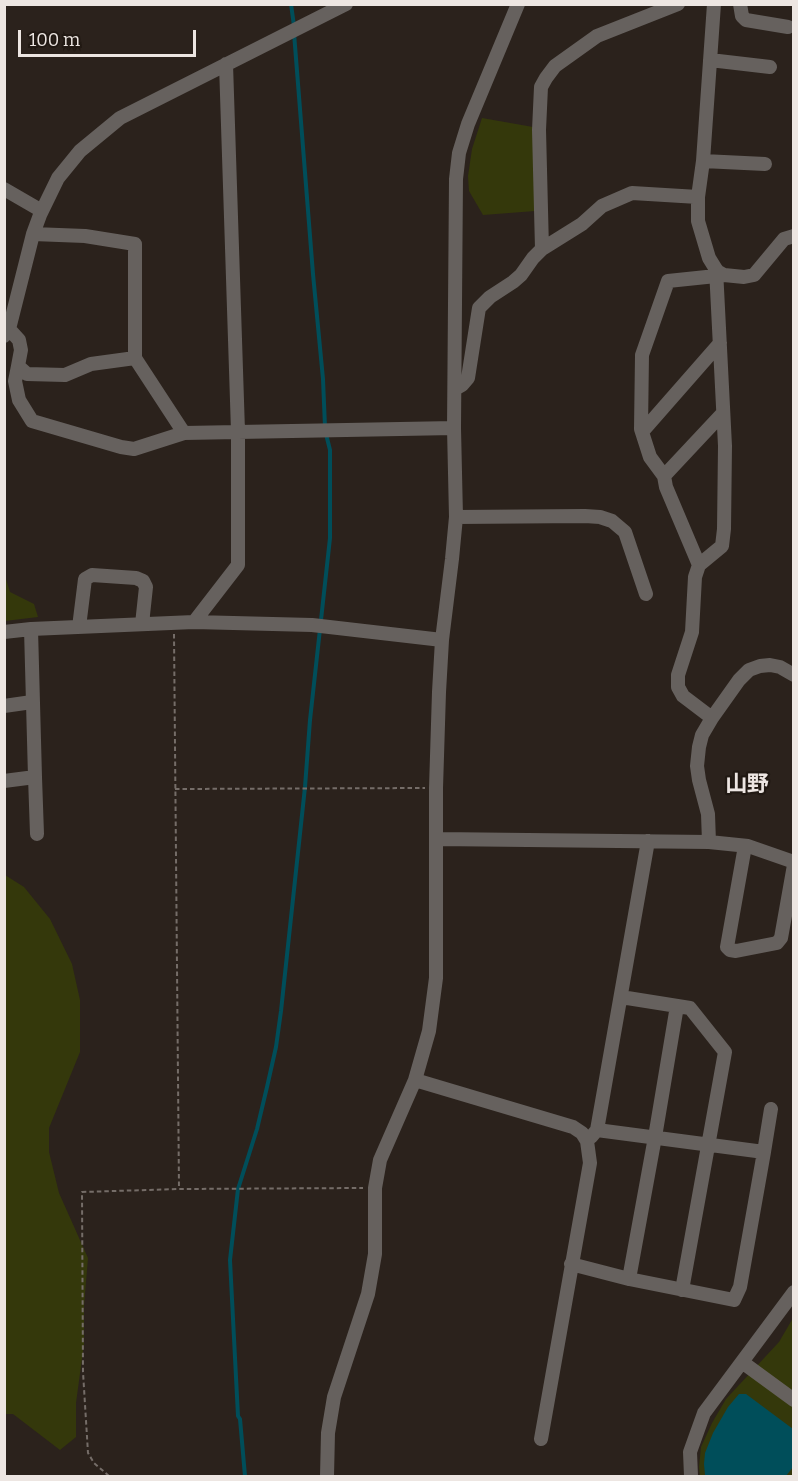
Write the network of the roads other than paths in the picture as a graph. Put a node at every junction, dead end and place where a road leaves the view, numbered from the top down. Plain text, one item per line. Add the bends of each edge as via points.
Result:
1 (346, 4) edge
2 (518, 4) edge
3 (678, 4) edge
4 (714, 4) edge
5 (740, 4) edge
6 (788, 27) dead end
7 (710, 60) junction
8 (226, 64) junction
9 (770, 67) dead end
10 (703, 161) junction
11 (765, 164) dead end
12 (4, 189) edge
13 (698, 197) junction
14 (42, 211) junction
15 (33, 234) junction
16 (794, 236) edge
17 (542, 249) junction
18 (716, 272) junction
19 (7, 332) edge
20 (720, 343) junction
21 (135, 358) junction
22 (18, 366) junction
23 (455, 389) junction
24 (723, 413) junction
25 (454, 428) junction
26 (238, 431) junction
27 (184, 432) junction
28 (642, 432) junction
29 (664, 476) junction
30 (456, 517) junction
31 (699, 565) junction
32 (646, 594) dead end
33 (194, 622) junction
34 (142, 624) junction
35 (79, 627) junction
36 (31, 629) junction
37 (4, 632) edge
38 (441, 640) junction
39 (794, 675) edge
40 (32, 702) junction
41 (4, 706) edge
42 (712, 718) junction
43 (35, 777) junction
44 (4, 781) edge
45 (37, 834) dead end
46 (437, 839) junction
47 (648, 841) junction
48 (709, 842) junction
49 (745, 846) junction
50 (794, 863) edge
51 (621, 997) junction
52 (677, 1006) junction
53 (416, 1080) junction
54 (771, 1109) dead end
55 (592, 1136) junction
56 (655, 1137) junction
57 (709, 1144) junction
58 (764, 1152) junction
59 (571, 1264) junction
60 (629, 1279) junction
61 (682, 1290) junction
62 (794, 1292) edge
63 (742, 1362) junction
64 (794, 1400) edge
65 (541, 1439) dead end
66 (327, 1476) edge
67 (691, 1476) edge

1 - 8 street
2 - 23 street via 459,153
3 - 17 street via 597,36 555,66 541,87
4 - 7 street
5 - 6 street via 746,20
7 - 9 street
7 - 10 street
8 - 14 street via 120,118 80,151 58,178
8 - 26 street
10 - 11 street
10 - 13 street
12 - 14 street
13 - 17 street via 632,193 602,206
13 - 18 street via 698,221
14 - 15 street
15 - 19 street
15 - 21 street via 85,236 135,244
16 - 18 street via 784,239 754,275
17 - 23 street via 521,275 478,308 468,378
18 - 20 street
18 - 28 street via 668,281 642,355
19 - 22 street via 19,340
20 - 24 street
20 - 28 street
21 - 22 street via 91,364 65,375 27,374
21 - 27 street
22 - 27 street via 15,381 19,400 32,421 134,449
23 - 25 street
24 - 29 street
24 - 31 street via 722,546
25 - 26 street
25 - 30 street
26 - 27 street
26 - 33 street via 238,565
28 - 29 street via 650,456
29 - 31 street
30 - 32 street via 585,516 612,521 625,532
30 - 38 street
31 - 42 street via 692,632 678,687 683,696
33 - 34 street
33 - 38 street via 312,625
34 - 35 street
34 - 35 street via 146,587 143,581 92,575 85,579
35 - 36 street
36 - 37 street
36 - 40 street
38 - 46 street
39 - 42 street via 770,665 749,670
40 - 41 street
40 - 43 street
42 - 48 street via 700,741 698,766 708,814
43 - 44 street
43 - 45 street
46 - 47 street
46 - 53 street via 436,978 429,1030
47 - 48 street
47 - 51 street
48 - 49 street
49 - 50 street
49 - 50 street via 727,947 730,950 777,943 781,938
51 - 52 street
51 - 55 street
52 - 56 street
52 - 57 street via 690,1008 725,1052
53 - 55 street
53 - 66 street via 380,1160 375,1188 375,1254 368,1294 334,1397
54 - 58 street
55 - 56 street
55 - 59 street
56 - 57 street
56 - 60 street
57 - 58 street
57 - 61 street
58 - 61 street via 740,1287 734,1300
59 - 60 street
59 - 65 street
60 - 61 street
62 - 63 street
63 - 64 street
63 - 67 street via 704,1413 690,1452

